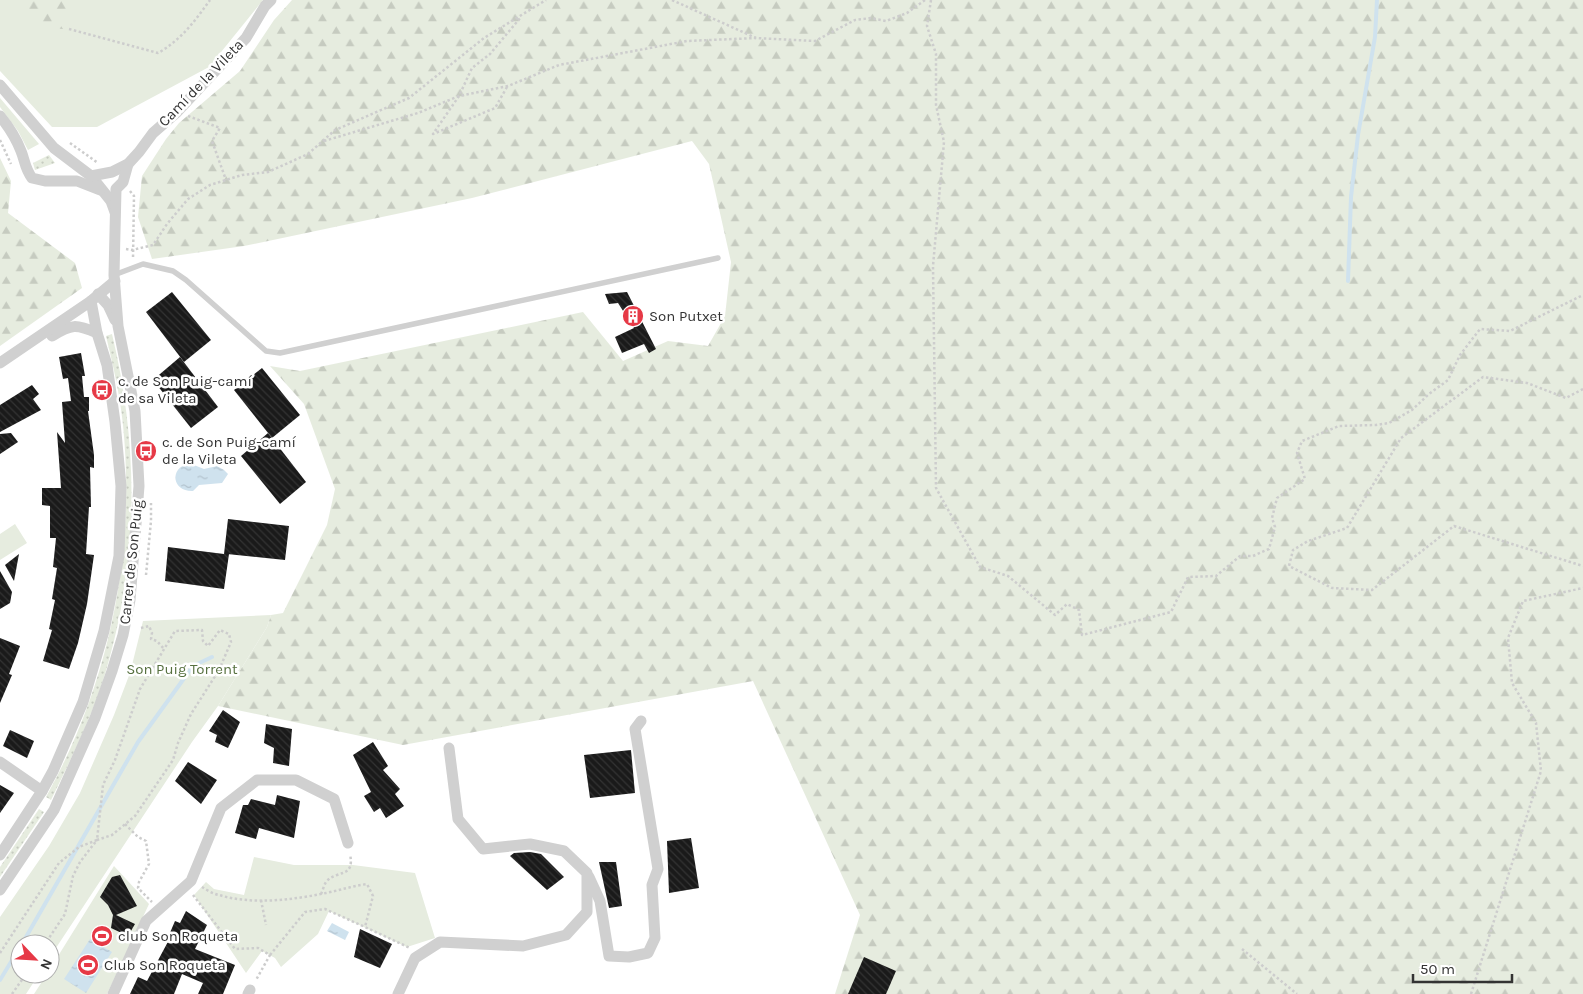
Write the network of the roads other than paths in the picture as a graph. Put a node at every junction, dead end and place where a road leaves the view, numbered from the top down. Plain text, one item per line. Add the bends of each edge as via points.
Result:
1 (271, 0) edge
2 (0, 85) edge
3 (0, 116) edge
4 (128, 164) junction
5 (91, 176) junction
6 (104, 192) junction
7 (116, 218) junction
8 (718, 258) dead end
9 (114, 278) junction
10 (94, 298) junction
11 (118, 326) junction
12 (97, 333) junction
13 (38, 337) junction
14 (0, 363) edge
15 (641, 721) dead end
16 (449, 748) dead end
17 (0, 762) edge
18 (42, 791) junction
19 (348, 843) dead end
20 (0, 855) edge
21 (587, 873) junction
22 (0, 890) edge
23 (113, 994) edge
24 (398, 994) edge

1 - 4 street, Camí de la Vileta via 246,38 178,112 153,133
2 - 5 street via 54,148
3 - 6 street via 12,131 32,178 77,181
4 - 5 street, Camí de la Vileta via 112,172
4 - 7 street, Camí de la Vileta via 123,182 116,189
5 - 6 street
6 - 7 street
7 - 9 street, Camí de la Vileta
8 - 9 lane via 280,353 266,351 173,271 143,264
9 - 10 street
9 - 11 street, Carrer de Son Puig
10 - 11 street, Carrer de Son Puig via 108,305
10 - 12 street, Carrer de Son Puig
10 - 13 street
11 - 22 street, Carrer de Son Puig via 135,410 139,486 130,600 123,635 95,718 54,810
12 - 13 street via 71,326 51,337
12 - 18 street, Carrer de Son Puig via 107,365 115,422 121,486 119,556 106,622 83,702
13 - 14 street
15 - 21 street via 634,729 658,869 652,885 655,938 648,954 609,956 600,901
16 - 21 street via 458,819 483,849 530,844 564,851
17 - 18 street
18 - 20 street, Carrer de Son Puig
19 - 23 street via 334,799 296,780 257,780 220,808 189,884 146,921
21 - 24 street via 587,912 566,935 523,946 440,942 416,958

